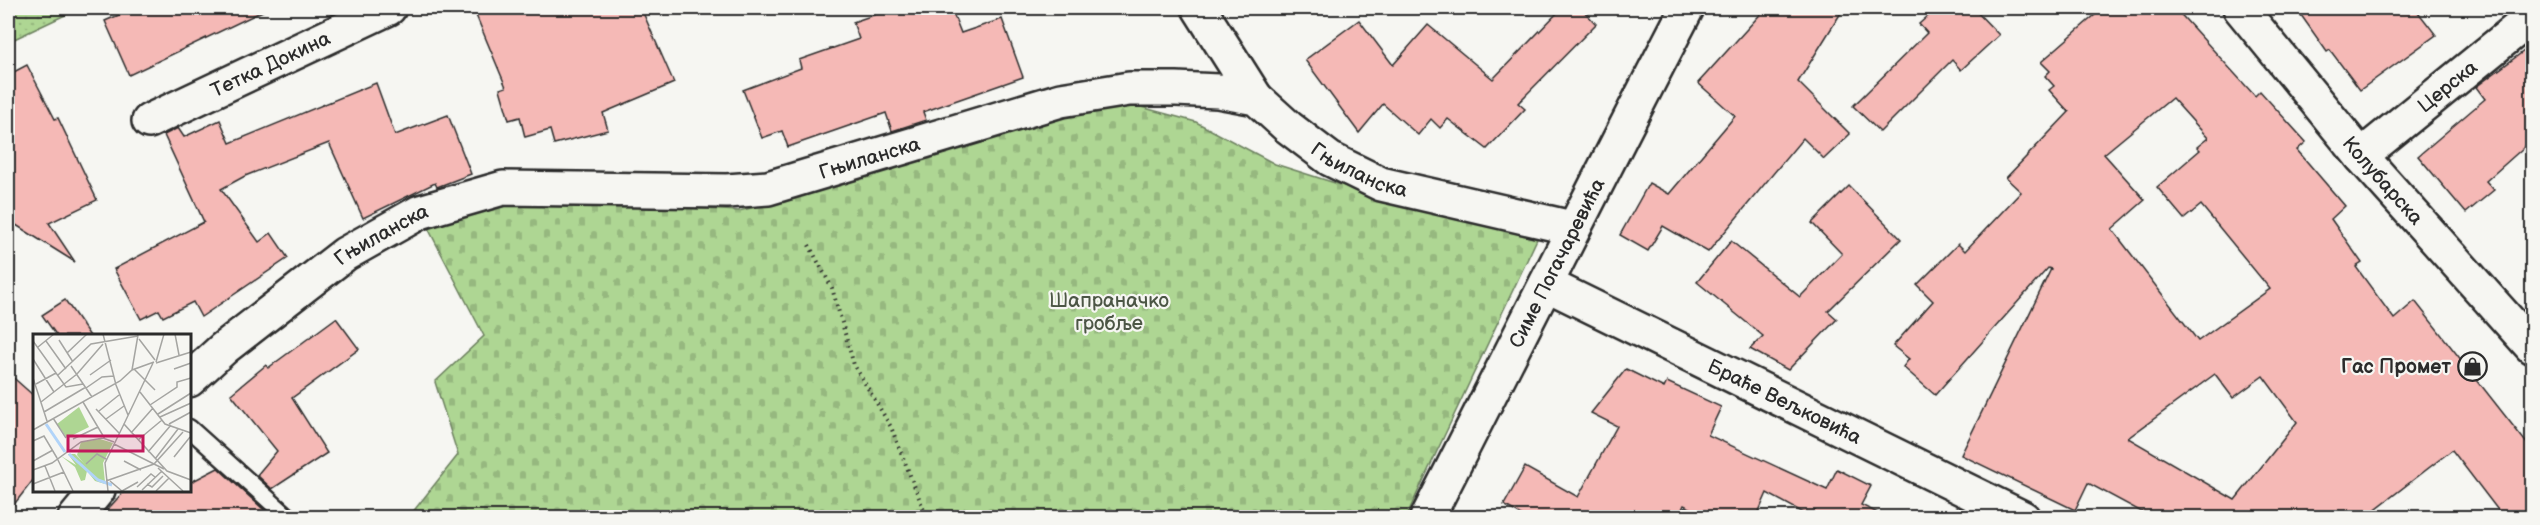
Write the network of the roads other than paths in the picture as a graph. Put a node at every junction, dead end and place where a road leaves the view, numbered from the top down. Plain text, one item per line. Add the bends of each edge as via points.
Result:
1 (389, 8) edge
2 (1199, 8) edge
3 (1687, 8) edge
4 (2240, 8) edge
5 (2532, 17) edge
6 (1256, 98) junction
7 (149, 121) dead end
8 (2361, 156) junction
9 (1572, 228) junction
10 (1546, 284) junction
11 (2532, 347) edge
12 (190, 379) edge
13 (190, 429) edge
14 (96, 492) edge
15 (75, 518) edge
16 (289, 518) edge
17 (1426, 518) edge
18 (2023, 518) edge

1 - 7 street, Тетка Докина
2 - 6 street
3 - 9 street, Симе Погачаревића
4 - 8 street, Колубарска
5 - 8 street, Церска
6 - 9 street, Гњиланска via 1330,159 1381,184
6 - 12 street, Гњиланска via 1218,91 1129,89 1061,100 768,188 503,188 420,212 345,254
8 - 11 street, Колубарска
9 - 10 street, Симе Погачаревића
10 - 17 street, Симе Погачаревића
10 - 18 street, Браће Вељковића
13 - 16 lane
14 - 15 street

